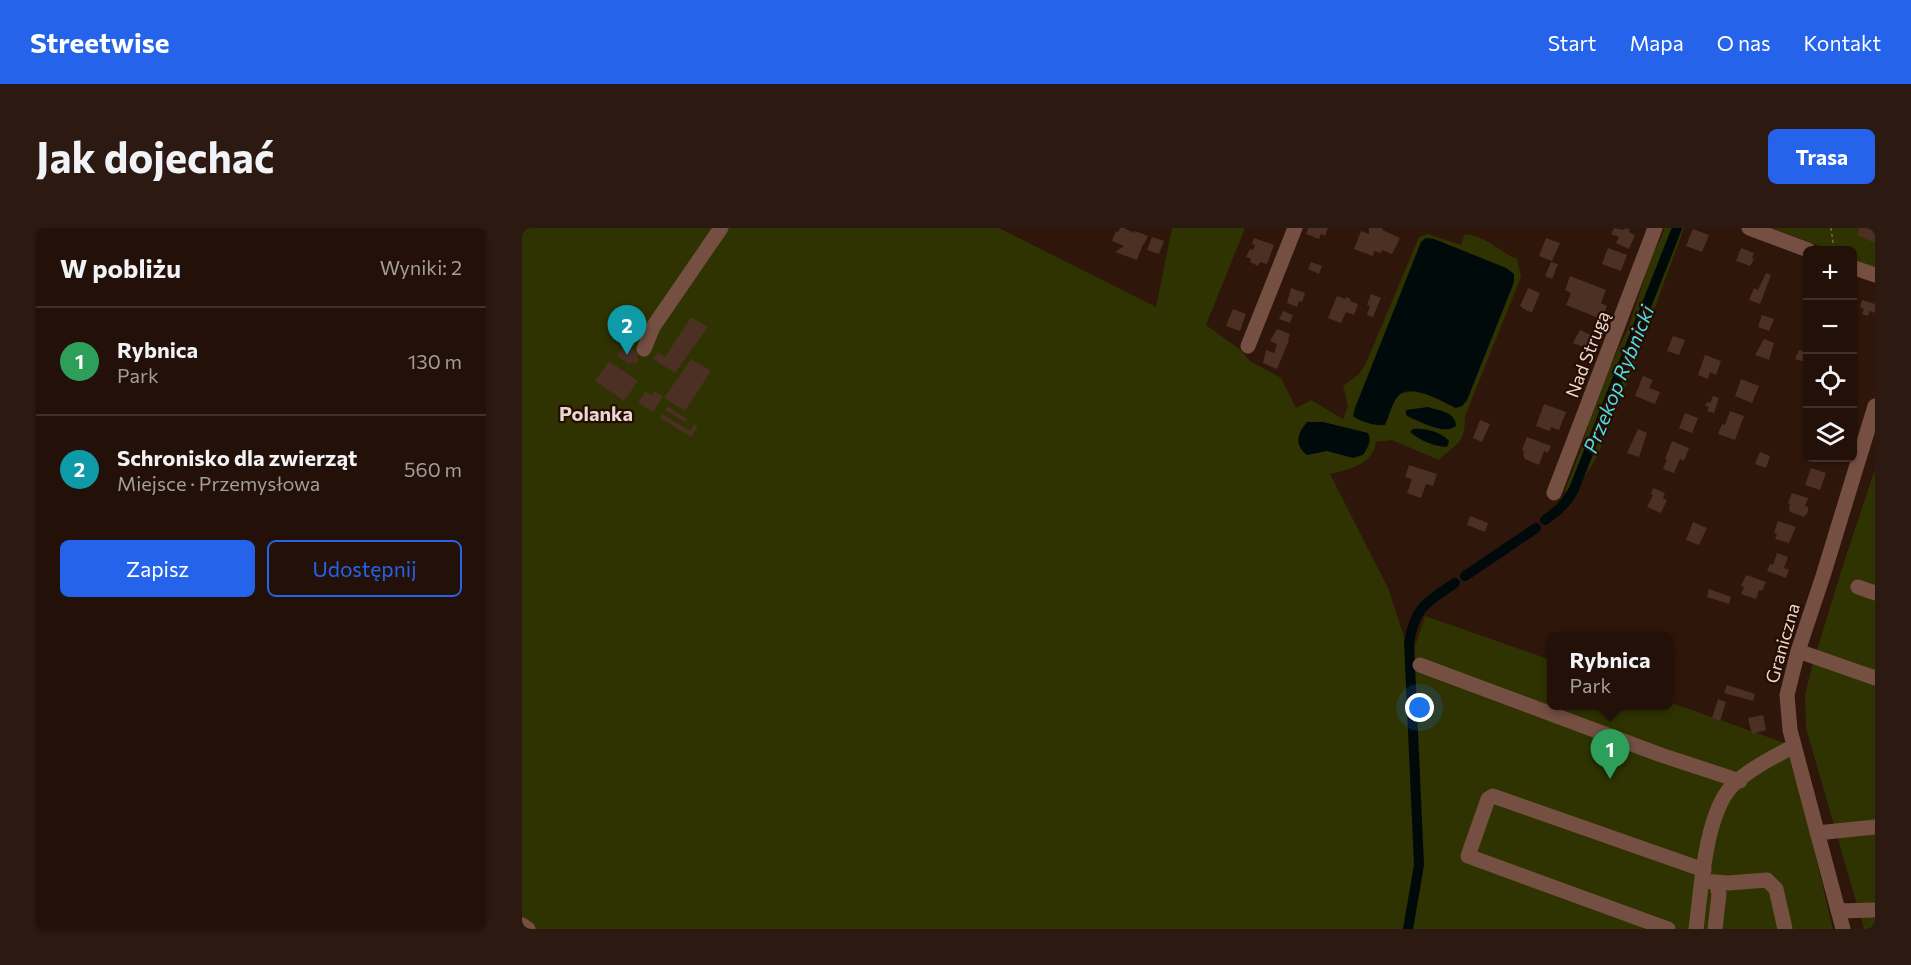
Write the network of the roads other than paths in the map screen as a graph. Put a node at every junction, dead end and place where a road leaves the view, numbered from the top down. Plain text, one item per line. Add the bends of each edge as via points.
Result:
1 (721, 228) edge
2 (1295, 228) edge
3 (1655, 228) edge
4 (1749, 228) edge
5 (1803, 248) edge
6 (1857, 269) edge
7 (1875, 275) edge
8 (1248, 346) dead end
9 (644, 349) dead end
10 (1875, 406) edge
11 (1554, 493) dead end
12 (1857, 587) dead end
13 (1875, 593) edge
14 (1798, 651) junction
15 (1420, 665) dead end
16 (1875, 678) edge
17 (1794, 746) junction
18 (1740, 781) junction
19 (1875, 827) edge
20 (1817, 833) junction
21 (1708, 878) junction
22 (1875, 910) edge
23 (1838, 911) junction
24 (522, 925) edge
25 (528, 929) edge
26 (1668, 929) edge
27 (1696, 929) edge
28 (1714, 929) edge
29 (1785, 929) edge
30 (1843, 929) edge

1 - 9 street via 652,327
2 - 8 street
3 - 11 street, Nad Strugą
4 - 5 street
6 - 7 street
10 - 14 street, Graniczna
12 - 13 street
14 - 16 street
14 - 17 street, Graniczna via 1787,695
15 - 18 street
17 - 18 street
17 - 20 street, Graniczna
18 - 21 street via 1719,807 1708,843
19 - 20 street
20 - 23 street, Graniczna
21 - 26 street via 1493,796 1488,799 1468,856
21 - 27 street
21 - 28 street via 1719,894
21 - 29 street via 1728,883 1767,880 1776,889
22 - 23 street
23 - 30 street, Graniczna
24 - 25 street

